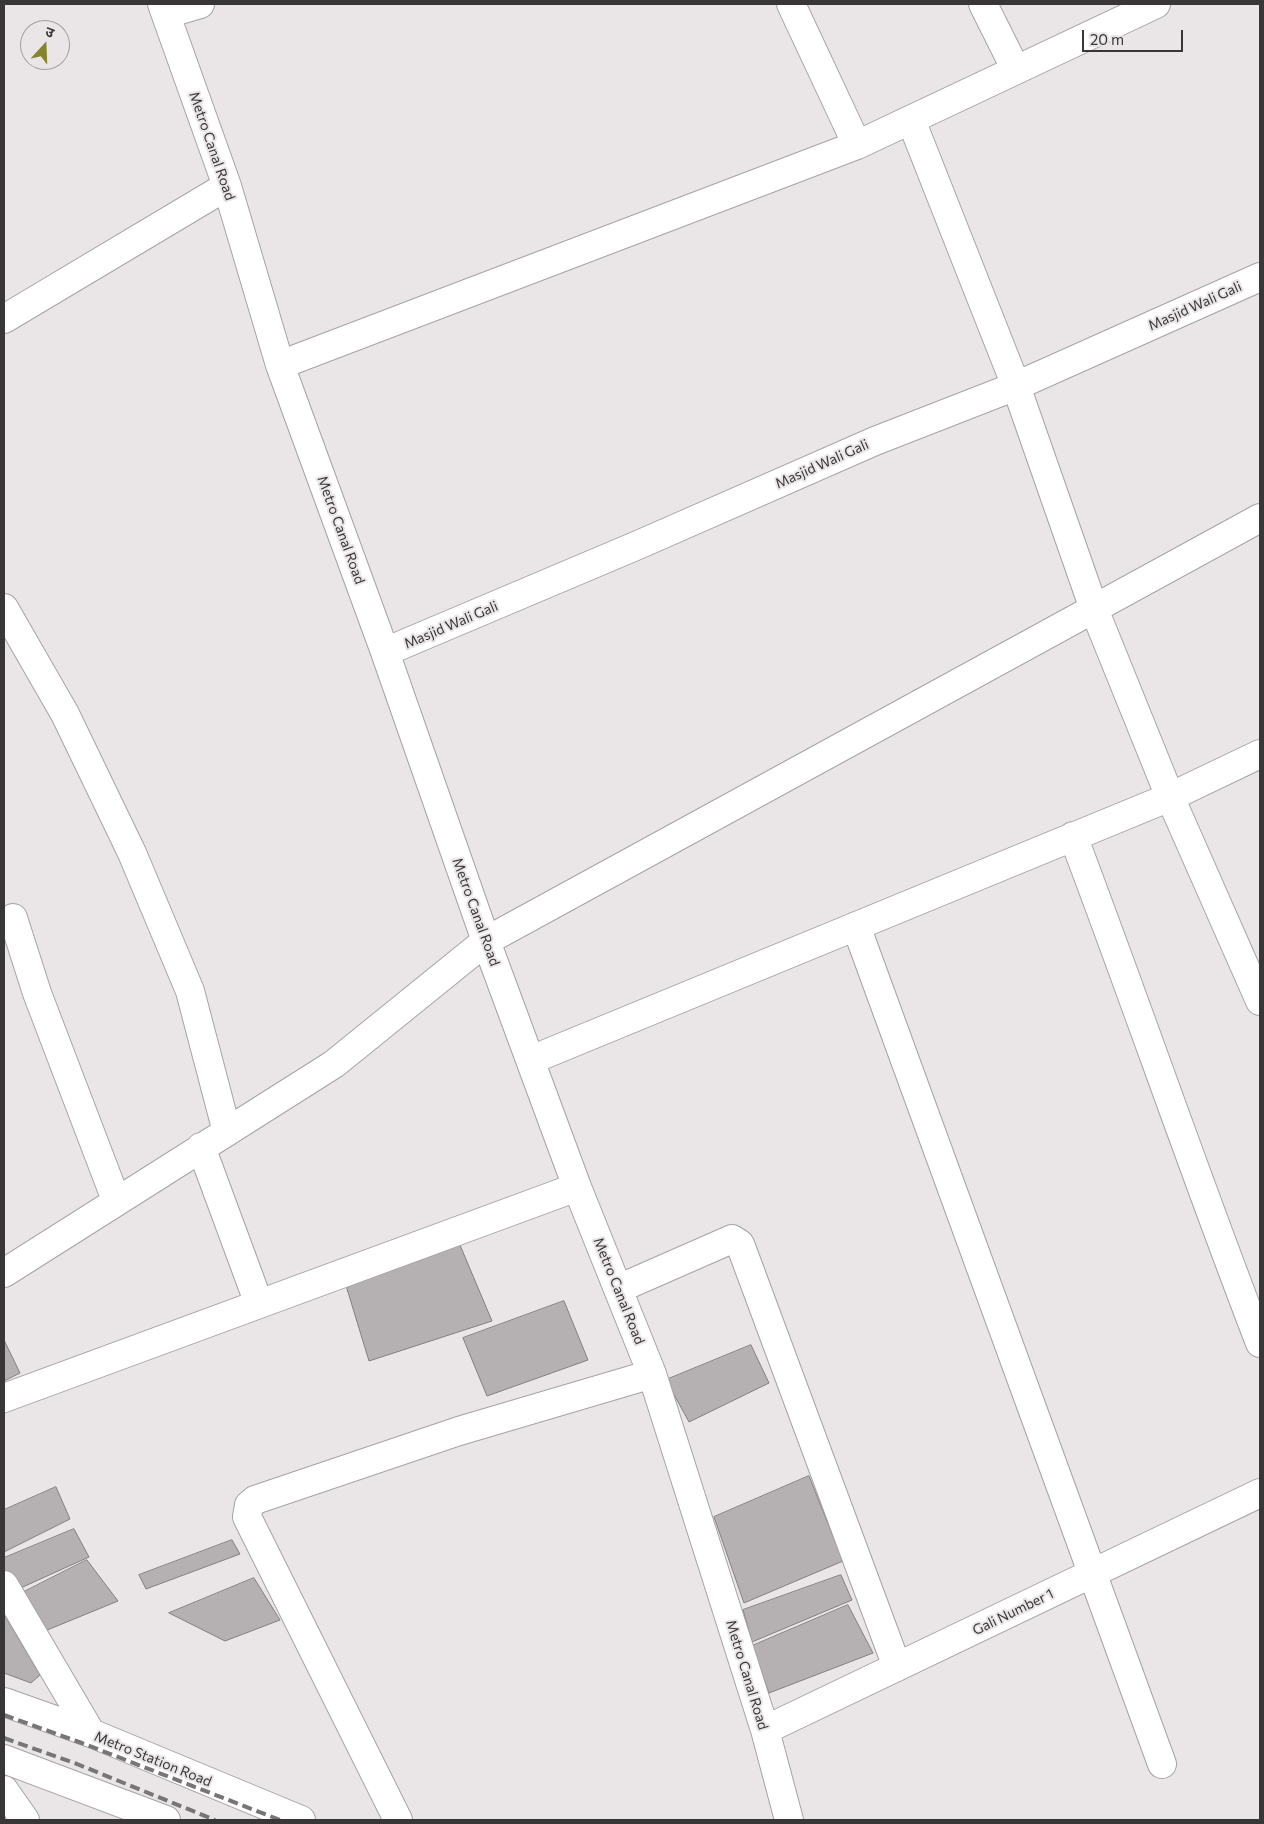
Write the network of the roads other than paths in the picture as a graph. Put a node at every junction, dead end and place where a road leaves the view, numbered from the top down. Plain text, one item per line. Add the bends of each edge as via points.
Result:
1 (200, 4) edge
2 (791, 4) edge
3 (983, 4) edge
4 (1156, 4) edge
5 (164, 9) edge
6 (1016, 70) junction
7 (911, 120) junction
8 (857, 145) junction
9 (228, 186) junction
10 (1260, 277) edge
11 (4, 319) edge
12 (280, 365) junction
13 (1016, 386) junction
14 (1260, 518) edge
15 (4, 608) edge
16 (1094, 609) junction
17 (385, 652) junction
18 (1260, 754) edge
19 (1170, 797) junction
20 (1073, 836) junction
21 (13, 918) dead end
22 (856, 926) junction
23 (486, 940) junction
24 (1260, 1001) edge
25 (531, 1060) junction
26 (227, 1132) junction
27 (201, 1146) junction
28 (577, 1187) junction
29 (116, 1200) junction
30 (4, 1272) edge
31 (618, 1289) junction
32 (259, 1304) junction
33 (1260, 1343) edge
34 (652, 1374) junction
35 (4, 1398) edge
36 (1260, 1493) edge
37 (1091, 1574) junction
38 (4, 1585) edge
39 (897, 1667) junction
40 (4, 1702) edge
41 (765, 1730) junction
42 (91, 1733) junction
43 (4, 1759) edge
44 (1162, 1764) dead end
45 (4, 1790) edge
46 (25, 1820) edge
47 (166, 1820) edge
48 (301, 1820) edge
49 (398, 1820) edge
50 (789, 1820) edge

1 - 5 street
2 - 8 street
3 - 6 street
4 - 6 street
5 - 9 street, Metro Canal Road
6 - 7 street
7 - 8 street
7 - 13 street
8 - 12 street
9 - 11 street
9 - 12 street, Metro Canal Road
10 - 13 street, Masjid Wali Gali
12 - 17 street, Metro Canal Road
13 - 16 street
13 - 17 street, Masjid Wali Gali via 875,440
14 - 16 street
15 - 26 street via 65,714 132,853 186,982
16 - 19 street
16 - 23 street
17 - 23 street, Metro Canal Road
18 - 19 street
19 - 20 street
19 - 24 street
20 - 22 street
20 - 33 street via 1204,1200
21 - 29 street via 36,993
22 - 25 street
22 - 37 street
23 - 25 street, Metro Canal Road
23 - 26 street via 334,1064
25 - 28 street, Metro Canal Road
26 - 27 street
27 - 29 street
27 - 32 street
28 - 31 street, Metro Canal Road
28 - 32 street
29 - 30 street
31 - 34 street, Metro Canal Road
31 - 39 street via 732,1239 740,1244
32 - 35 street
34 - 41 street, Metro Canal Road
34 - 49 street via 459,1431 255,1500 249,1505 247,1517
36 - 37 street, Gali Number 1
37 - 39 street, Gali Number 1
37 - 44 street
38 - 42 street
39 - 41 street, Gali Number 1
40 - 42 street, Metro Station Road
41 - 50 street, Metro Canal Road
42 - 48 street, Metro Station Road
43 - 47 street
45 - 46 street

